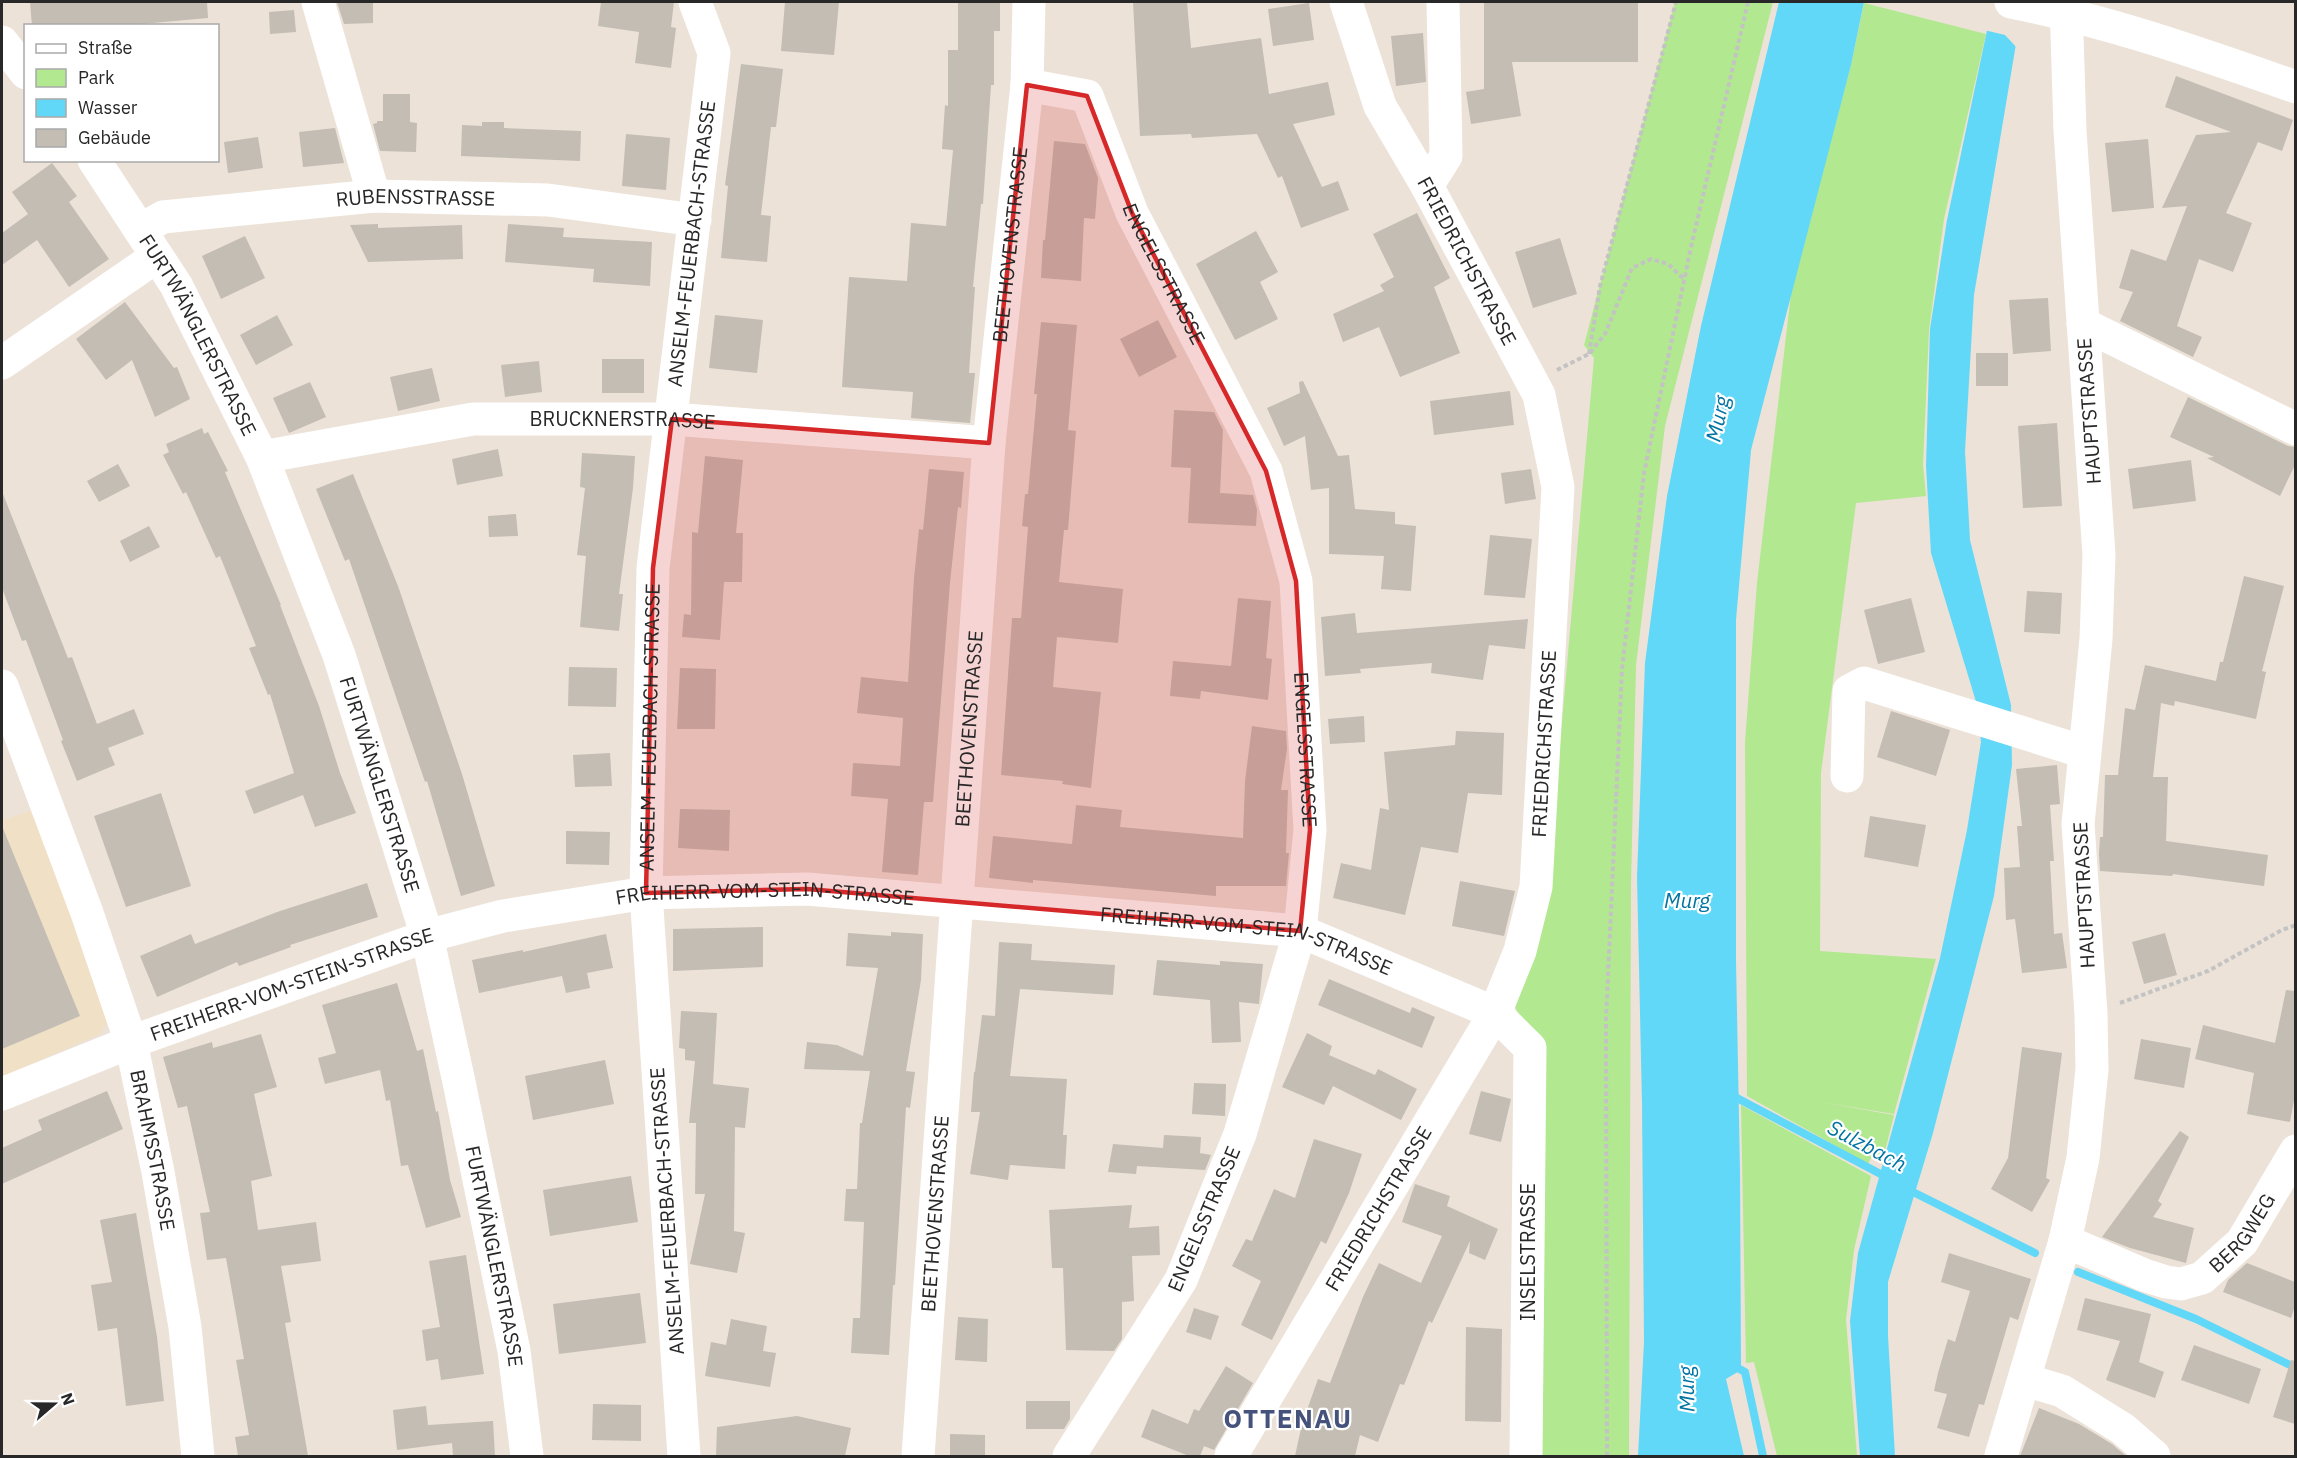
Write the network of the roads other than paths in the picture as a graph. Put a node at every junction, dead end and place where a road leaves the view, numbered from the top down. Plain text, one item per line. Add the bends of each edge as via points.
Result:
1 (318, 2) edge
2 (695, 2) edge
3 (1029, 2) edge
4 (1346, 2) edge
5 (1443, 2) edge
6 (2022, 4) edge
7 (2066, 7) edge
8 (2, 42) edge
9 (24, 70) edge
10 (1027, 85) junction
11 (2295, 87) edge
12 (95, 162) edge
13 (1427, 186) junction
14 (374, 196) junction
15 (695, 220) junction
16 (148, 243) junction
17 (2083, 324) junction
18 (2, 363) edge
19 (672, 419) junction
20 (2295, 429) edge
21 (989, 443) junction
22 (261, 457) junction
23 (2, 686) edge
24 (2084, 752) junction
25 (1847, 776) dead end
26 (646, 893) junction
27 (956, 902) junction
28 (1300, 931) junction
29 (427, 936) junction
30 (1495, 1013) junction
31 (132, 1042) junction
32 (1530, 1048) joint
33 (2, 1095) edge
34 (2295, 1151) edge
35 (2065, 1241) junction
36 (2025, 1380) junction
37 (198, 1456) edge
38 (527, 1456) edge
39 (684, 1456) edge
40 (918, 1456) edge
41 (1069, 1456) edge
42 (1231, 1456) edge
43 (1526, 1456) edge
44 (2001, 1456) edge
45 (2154, 1456) edge

1 - 14 street
2 - 15 street, ANSELM-FEUERBACH-STRASSE via 714,53
3 - 10 street, BEETHOVENSTRASSE
4 - 13 street, FRIEDRICHSTRASSE via 1380,106
5 - 13 street via 1446,156
6 - 7 street
7 - 11 street
7 - 17 street, HAUPTSTRASSE
8 - 9 street
10 - 21 street, BEETHOVENSTRASSE
10 - 28 street, ENGELSSTRASSE via 1087,96 1132,213 1266,471 1296,581 1310,830
12 - 16 street, FURTWÄNGLERSTRASSE
13 - 30 street, FRIEDRICHSTRASSE via 1539,395 1558,487 1536,887 1520,951
14 - 15 street, RUBENSSTRASSE via 548,200
14 - 16 street, RUBENSSTRASSE via 163,217
15 - 19 street, ANSELM-FEUERBACH-STRASSE
16 - 18 street, RUBENSSTRASSE
16 - 22 street, FURTWÄNGLERSTRASSE via 176,285
17 - 20 street, HAUPTSTRASSE
17 - 24 street, HAUPTSTRASSE via 2099,555 2096,639
19 - 21 street, BRUCKNERSTRASSE
19 - 22 street, BRUCKNERSTRASSE via 473,419
19 - 26 street, ANSELM-FEUERBACH-STRASSE via 653,568
21 - 27 street, BEETHOVENSTRASSE
22 - 29 street, FURTWÄNGLERSTRASSE via 339,655
23 - 31 street, BRAHMSSTRASSE
24 - 25 street via 1864,683 1849,691
24 - 35 street, HAUPTSTRASSE via 2078,824 2092,1069 2083,1158
26 - 27 street, FREIHERR-VOM-STEIN-STRASSE via 807,889
26 - 29 street, FREIHERR-VOM-STEIN-STRASSE via 502,916
26 - 39 street, ANSELM-FEUERBACH-STRASSE
27 - 28 street, FREIHERR-VOM-STEIN-STRASSE
27 - 40 street, BEETHOVENSTRASSE
28 - 30 street, FREIHERR-VOM-STEIN-STRASSE
28 - 41 street, ENGELSSTRASSE via 1240,1134 1181,1280
29 - 31 street, FREIHERR-VOM-STEIN-STRASSE
29 - 38 street, FURTWÄNGLERSTRASSE via 514,1351
30 - 32 street, FREIHERR-VOM-STEIN-STRASSE
30 - 42 street, FRIEDRICHSTRASSE
31 - 33 street, FREIHERR-VOM-STEIN-STRASSE
31 - 37 street, BRAHMSSTRASSE via 185,1327
32 - 43 street, INSELSTRASSE
34 - 35 street, BERGWEG via 2242,1242 2202,1278 2181,1284 2166,1282
35 - 36 street, HAUPTSTRASSE
36 - 44 street, HAUPTSTRASSE
36 - 45 street via 2062,1391 2123,1429

